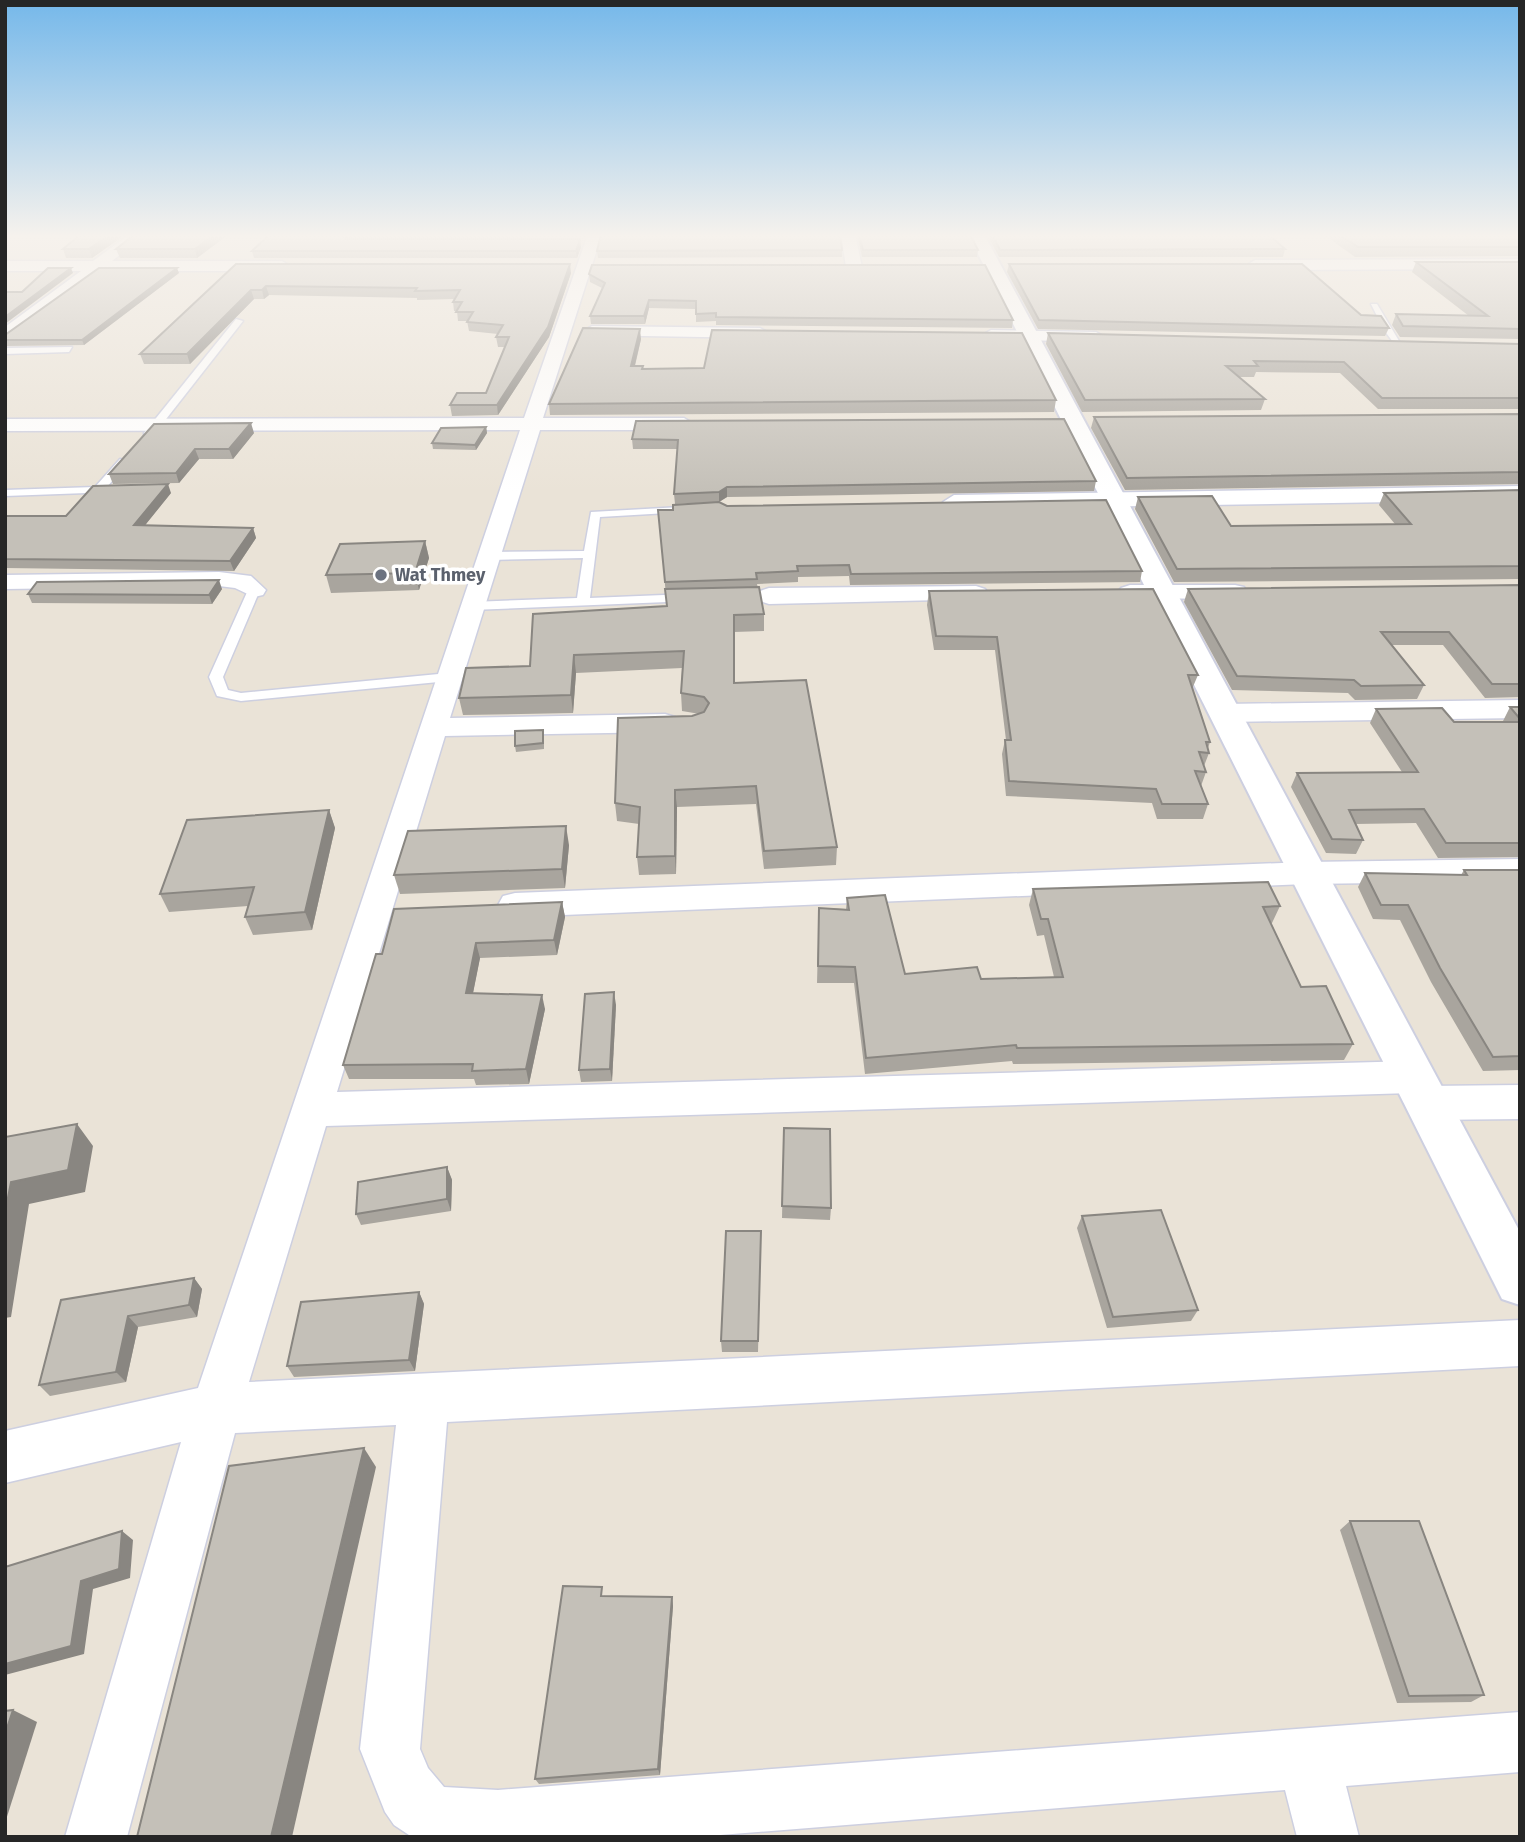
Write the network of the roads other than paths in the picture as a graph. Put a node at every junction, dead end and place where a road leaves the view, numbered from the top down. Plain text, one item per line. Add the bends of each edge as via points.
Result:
1 (25, 320) edge
2 (567, 320) edge
3 (1020, 320) edge
4 (1383, 320) edge
5 (239, 321) edge
6 (564, 331) junction
7 (782, 333) edge
8 (5, 335) edge
9 (974, 335) edge
10 (1028, 336) junction
11 (1111, 338) edge
12 (1372, 344) edge
13 (1406, 344) joint
14 (69, 349) edge
15 (5, 351) edge
16 (159, 422) junction
17 (530, 424) junction
18 (697, 424) edge
19 (5, 425) edge
20 (142, 442) edge
21 (133, 452) edge
22 (124, 489) edge
23 (98, 490) junction
24 (5, 493) edge
25 (1520, 493) edge
26 (1113, 499) junction
27 (934, 503) edge
28 (692, 509) edge
29 (589, 554) junction
30 (488, 556) junction
31 (5, 582) edge
32 (254, 590) joint
33 (1258, 592) edge
34 (1108, 593) edge
35 (1162, 593) junction
36 (1000, 594) edge
37 (763, 596) edge
38 (707, 598) edge
39 (583, 602) junction
40 (471, 606) junction
41 (449, 677) junction
42 (1520, 709) edge
43 (1225, 713) junction
44 (692, 722) edge
45 (433, 727) junction
46 (1520, 870) edge
47 (1307, 873) junction
48 (486, 906) edge
49 (1420, 1090) junction
50 (1520, 1102) edge
51 (312, 1110) junction
52 (1520, 1282) edge
53 (1520, 1343) edge
54 (424, 1398) junction
55 (216, 1409) junction
56 (5, 1457) edge
57 (1520, 1742) edge
58 (1308, 1758) junction
59 (498, 1829) edge
60 (96, 1837) edge
61 (1328, 1837) edge

1 - 8 street
2 - 6 street
3 - 10 street
4 - 13 lane via 1387,333
5 - 16 lane
6 - 7 street
6 - 17 street
9 - 10 street
10 - 11 street
10 - 26 street
12 - 13 street
14 - 15 lane
16 - 17 street
16 - 19 street
16 - 20 lane
17 - 18 street
17 - 30 street
21 - 23 lane
22 - 23 lane
23 - 24 lane
25 - 26 street
26 - 27 street
26 - 35 street
28 - 29 lane via 595,514
29 - 30 lane
29 - 39 lane
30 - 40 street
31 - 32 street via 219,579 242,581
32 - 41 lane via 216,677 222,693 241,697
33 - 35 street
34 - 35 street
35 - 43 street
36 - 37 street
38 - 39 lane
39 - 40 lane
40 - 41 street
41 - 45 street
42 - 43 street
43 - 47 street
44 - 45 street
45 - 51 street via 389,910
46 - 47 street
47 - 48 street
47 - 49 street
49 - 50 street
49 - 51 street
49 - 52 street
51 - 55 street
53 - 54 street
54 - 55 street
54 - 59 street via 390,1749 401,1784 419,1810 448,1821
55 - 56 street
55 - 60 street
57 - 58 street
58 - 59 street
58 - 61 street

